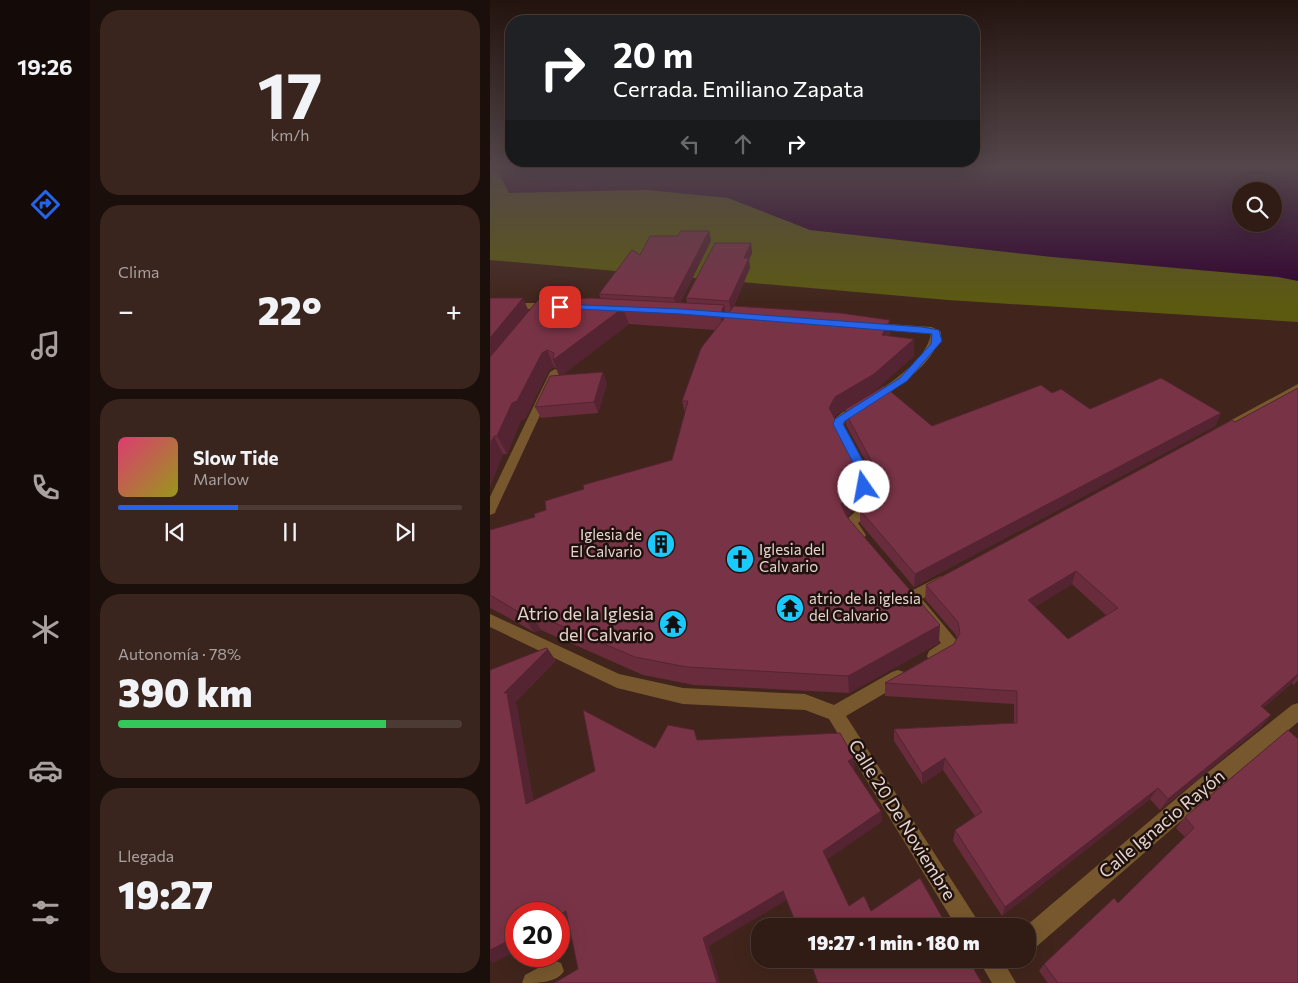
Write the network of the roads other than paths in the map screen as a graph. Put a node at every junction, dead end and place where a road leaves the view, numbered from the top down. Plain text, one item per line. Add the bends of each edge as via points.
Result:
1 (490, 306) edge
2 (546, 309) edge
3 (863, 326) edge
4 (555, 372) edge
5 (1298, 387) edge
6 (1203, 438) edge
7 (490, 510) edge
8 (868, 545) edge
9 (955, 574) edge
10 (490, 620) edge
11 (924, 662) edge
12 (910, 670) edge
13 (1298, 711) edge
14 (835, 714) junction
15 (963, 918) edge
16 (1036, 931) edge
17 (553, 971) dead end
18 (533, 983) edge

1 - 2 street
3 - 8 street via 932,330 938,337 935,345 903,380 840,419 838,424 866,476 862,497 865,506 851,522
4 - 7 street
5 - 6 street
9 - 11 street via 909,594 949,641 946,650
10 - 14 street via 617,680 683,696 804,702
12 - 14 street
13 - 16 street, Calle Ignacio Rayón
14 - 15 street, Calle 20 De Noviembre
17 - 18 street

